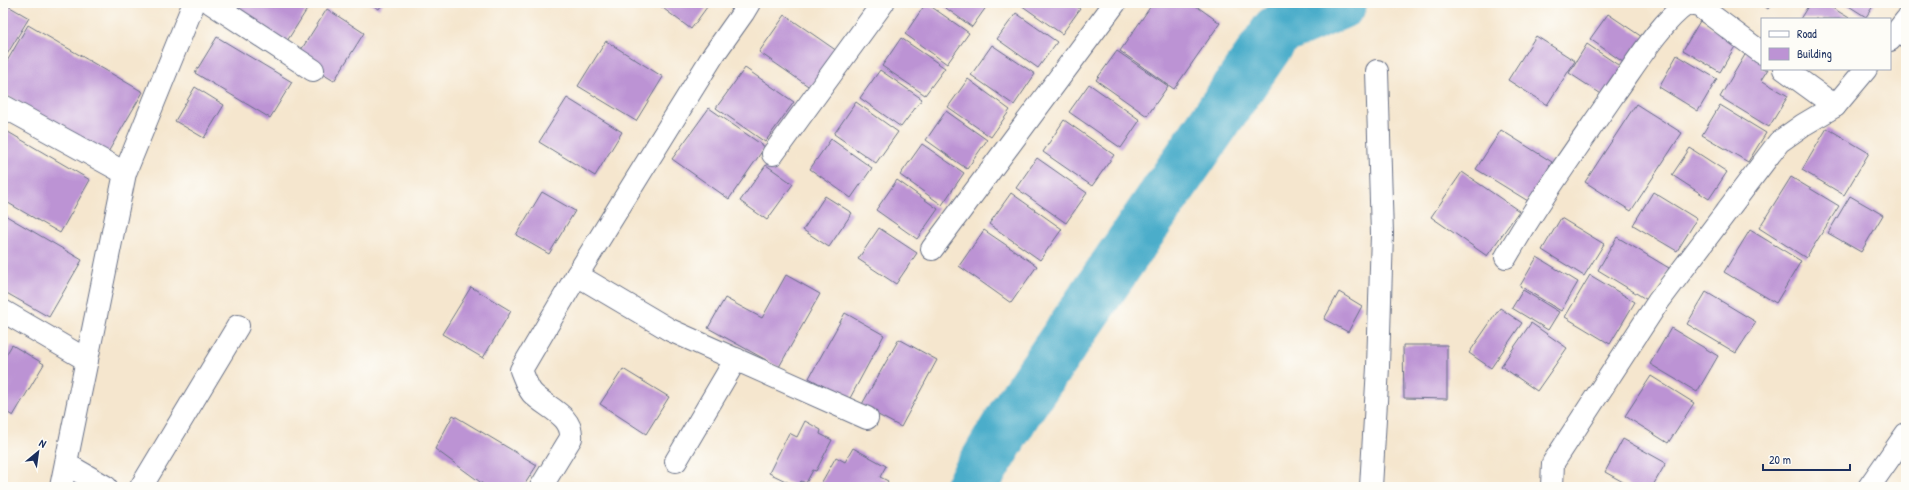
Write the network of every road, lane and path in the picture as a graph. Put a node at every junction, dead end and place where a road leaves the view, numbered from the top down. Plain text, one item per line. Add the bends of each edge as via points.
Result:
1 (194, 3) edge
2 (211, 3) edge
3 (749, 3) edge
4 (884, 3) edge
5 (1114, 3) edge
6 (1906, 20) edge
7 (1891, 39) edge
8 (1761, 51) edge
9 (313, 70) dead end
10 (1785, 70) edge
11 (1865, 70) edge
12 (1377, 72) dead end
13 (3, 106) edge
14 (1835, 106) junction
15 (773, 154) dead end
16 (125, 173) junction
17 (932, 249) dead end
18 (1506, 257) dead end
19 (577, 275) junction
20 (3, 311) edge
21 (238, 326) dead end
22 (736, 359) junction
23 (87, 360) junction
24 (867, 418) dead end
25 (1906, 434) edge
26 (676, 461) dead end
27 (66, 464) junction
28 (61, 487) edge
29 (106, 487) edge
30 (141, 487) edge
31 (542, 487) edge
32 (1371, 487) edge
33 (1552, 487) edge
34 (1868, 487) edge

1 - 16 street
2 - 9 street
3 - 19 street via 714,54
4 - 15 street
5 - 17 street
6 - 7 street
8 - 18 street via 1699,6 1687,4 1676,12 1637,62 1533,211
10 - 14 street
11 - 14 street
12 - 32 street via 1382,234
13 - 16 street
14 - 33 street via 1779,142 1663,296 1553,463
16 - 23 street
19 - 22 street via 670,330
19 - 31 street via 521,370 531,392 569,422 572,431 571,438
20 - 23 street
21 - 30 street
22 - 24 street
22 - 26 street
23 - 27 street
25 - 34 street
27 - 28 street
27 - 29 street

